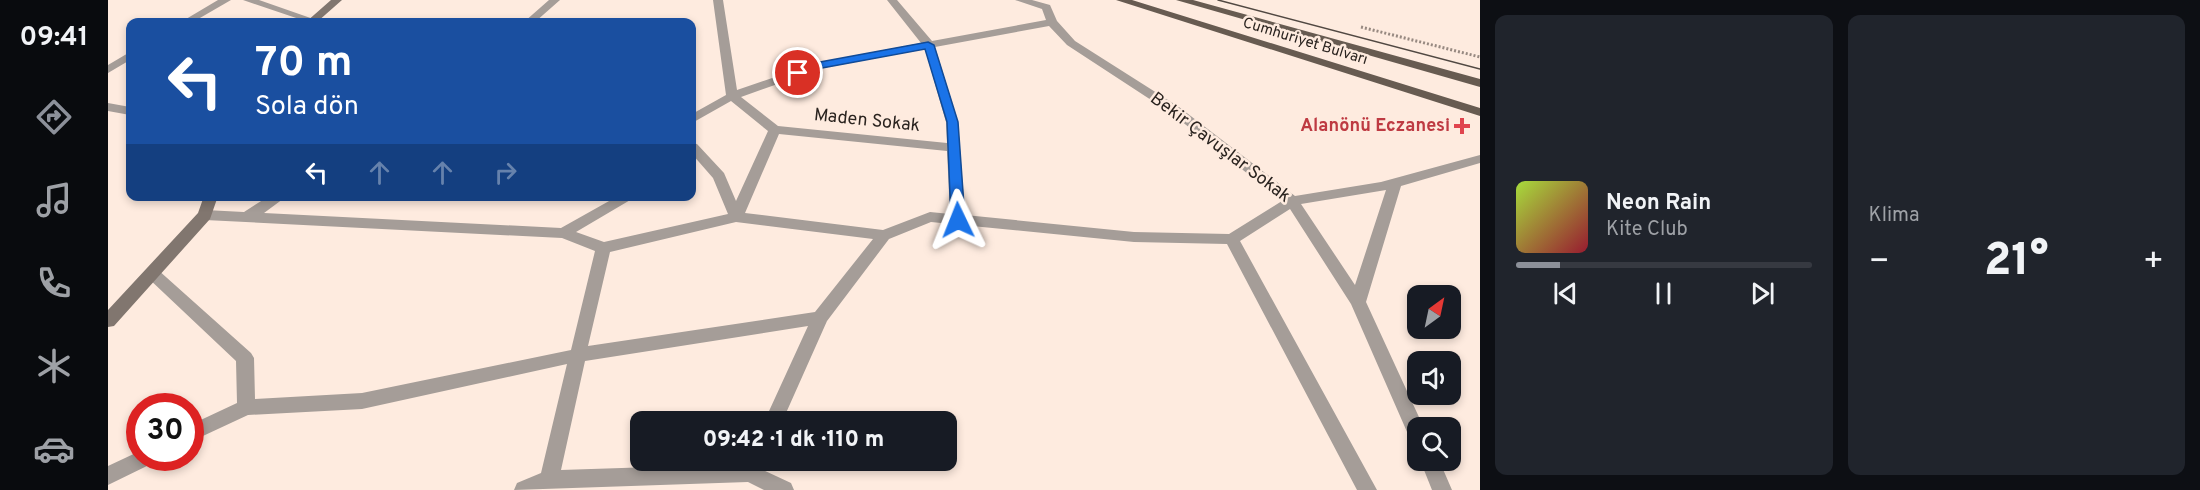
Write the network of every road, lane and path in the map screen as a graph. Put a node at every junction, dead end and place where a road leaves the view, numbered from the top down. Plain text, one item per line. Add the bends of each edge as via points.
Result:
1 (226, 0) edge
2 (248, 0) edge
3 (337, 0) edge
4 (555, 0) edge
5 (718, 0) edge
6 (892, 0) edge
7 (1020, 0) edge
8 (1121, 0) edge
9 (1180, 0) edge
10 (193, 18) edge
11 (302, 18) edge
12 (318, 18) edge
13 (534, 18) edge
14 (1052, 22) junction
15 (1354, 26) dead end
16 (928, 45) junction
17 (1480, 57) edge
18 (126, 58) edge
19 (108, 70) edge
20 (1480, 83) edge
21 (732, 96) junction
22 (108, 107) edge
23 (126, 110) edge
24 (1480, 112) edge
25 (696, 117) edge
26 (775, 130) junction
27 (955, 148) junction
28 (696, 156) edge
29 (1480, 159) edge
30 (1395, 184) junction
31 (209, 201) edge
32 (272, 201) edge
33 (621, 201) edge
34 (1292, 201) junction
35 (205, 214) junction
36 (247, 217) junction
37 (736, 217) junction
38 (958, 220) junction
39 (563, 233) junction
40 (884, 235) junction
41 (1232, 239) junction
42 (603, 248) junction
43 (152, 273) junction
44 (1358, 302) junction
45 (820, 318) junction
46 (108, 321) edge
47 (578, 355) junction
48 (246, 407) junction
49 (778, 411) edge
50 (1410, 417) edge
51 (204, 427) edge
52 (126, 467) edge
53 (684, 471) edge
54 (758, 471) edge
55 (1434, 471) edge
56 (108, 476) edge
57 (549, 479) junction
58 (524, 490) edge
59 (784, 490) edge
60 (1367, 490) edge
61 (1442, 490) edge

1 - 10 street
2 - 11 street
3 - 12 street
4 - 13 street
5 - 21 street
6 - 16 street
7 - 14 street, Bekir Çavuşlar Sokak via 1046,7
8 - 24 main road, Cumhuriyet Bulvarı
9 - 20 main road, Cumhuriyet Bulvarı
14 - 16 street
14 - 34 street, Bekir Çavuşlar Sokak via 1071,43 1175,110
15 - 17 path
16 - 21 street via 820,65
16 - 27 street via 952,122
18 - 19 street
21 - 25 street
21 - 26 street
22 - 23 street
26 - 27 street, Maden Sokak
26 - 37 street
27 - 38 street
28 - 37 street via 719,176
29 - 30 street
30 - 34 street
30 - 44 street
31 - 35 street
32 - 36 street
33 - 39 street
34 - 41 street
34 - 44 street, Bekir Çavuşlar Sokak
35 - 36 street
35 - 43 street
36 - 39 street
37 - 40 street
37 - 42 street
38 - 40 street via 930,217
38 - 41 street via 1134,237
39 - 42 street
40 - 45 street
41 - 60 street
42 - 47 street
43 - 46 street
43 - 48 street via 245,358
44 - 50 street, Bekir Çavuşlar Sokak
45 - 47 street
45 - 49 street
47 - 48 street via 362,401
47 - 57 street
48 - 51 street
52 - 56 street
53 - 57 street
54 - 59 street
55 - 61 street
57 - 58 street

